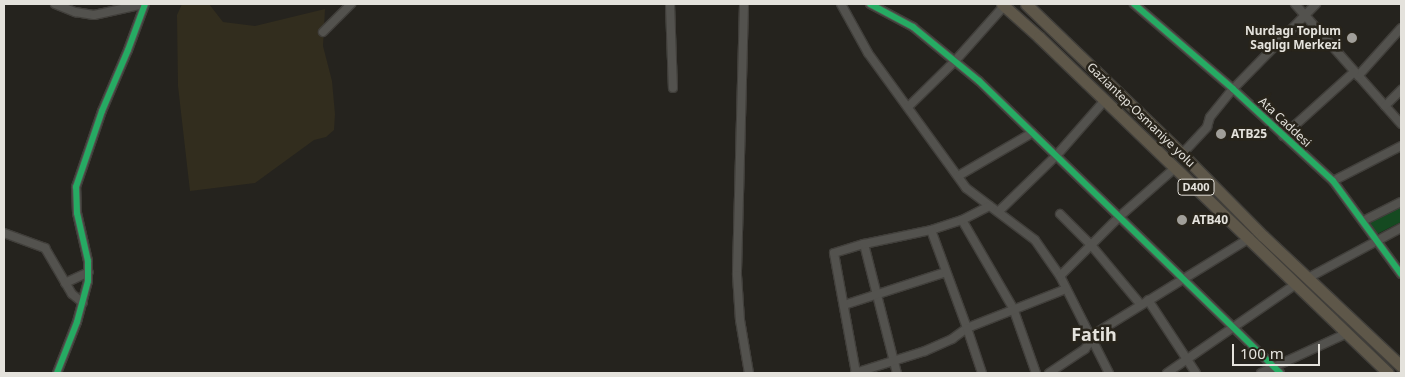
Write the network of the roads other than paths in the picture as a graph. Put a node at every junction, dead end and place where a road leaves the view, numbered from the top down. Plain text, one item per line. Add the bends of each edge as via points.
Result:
1 (55, 4) edge
2 (144, 4) edge
3 (351, 4) edge
4 (670, 4) edge
5 (744, 4) edge
6 (841, 4) edge
7 (870, 4) edge
8 (1026, 4) edge
9 (1134, 4) edge
10 (1295, 4) edge
11 (1316, 4) edge
12 (1003, 5) edge
13 (1304, 14) junction
14 (1401, 28) edge
15 (323, 32) dead end
16 (955, 61) junction
17 (1356, 74) junction
18 (673, 88) dead end
19 (1233, 89) junction
20 (1401, 90) edge
21 (1106, 100) junction
22 (1385, 106) junction
23 (908, 107) junction
24 (1401, 124) edge
25 (1032, 132) junction
26 (1283, 136) junction
27 (1401, 146) edge
28 (1182, 154) junction
29 (1056, 156) junction
30 (1175, 168) junction
31 (958, 176) junction
32 (1332, 181) junction
33 (1401, 202) edge
34 (990, 206) junction
35 (998, 212) junction
36 (1060, 214) dead end
37 (1119, 216) junction
38 (962, 220) junction
39 (1363, 221) junction
40 (1401, 228) edge
41 (931, 230) junction
42 (4, 233) edge
43 (1250, 238) junction
44 (1377, 240) junction
45 (864, 244) junction
46 (1091, 245) junction
47 (89, 272) junction
48 (946, 272) junction
49 (1401, 274) edge
50 (1060, 276) junction
51 (1308, 278) junction
52 (1183, 280) junction
53 (65, 283) junction
54 (1296, 284) junction
55 (1066, 289) junction
56 (878, 296) junction
57 (83, 302) junction
58 (1145, 303) junction
59 (844, 305) junction
60 (1012, 308) junction
61 (1231, 327) junction
62 (967, 328) junction
63 (1347, 333) junction
64 (1093, 341) junction
65 (1186, 360) junction
66 (894, 362) junction
67 (1273, 366) junction
68 (1401, 368) edge
69 (56, 373) edge
70 (749, 373) edge
71 (856, 373) edge
72 (897, 373) edge
73 (982, 373) edge
74 (1036, 373) edge
75 (1049, 373) edge
76 (1109, 373) edge
77 (1168, 373) edge
78 (1196, 373) edge
79 (1261, 373) edge
80 (1280, 373) edge
81 (1388, 373) edge
82 (1397, 373) edge

1 - 2 street via 94,15
2 - 47 street via 76,187 77,213
3 - 15 street
4 - 18 street
5 - 70 street via 737,275
6 - 23 street via 868,53
7 - 16 street via 913,27
8 - 28 highway, Gaziantep-Osmaniye yolu / D400
9 - 19 street, Ata Caddesi
10 - 13 street
11 - 13 street
12 - 16 street
12 - 21 highway, Gaziantep-Osmaniye yolu / D400
13 - 17 street
13 - 19 street
14 - 17 street
16 - 23 street
16 - 25 street
17 - 22 street
17 - 26 street
19 - 26 street, Ata Caddesi
19 - 28 street via 1210,118 1207,127
20 - 22 street
21 - 29 street
21 - 30 highway, Gaziantep-Osmaniye yolu / D400
22 - 24 street
23 - 31 street
25 - 29 street
25 - 31 street
26 - 32 street, Ata Caddesi
27 - 32 street
28 - 51 highway, Gaziantep-Osmaniye yolu / D400
29 - 35 street
29 - 37 street
30 - 37 street
30 - 43 highway, Gaziantep-Osmaniye yolu / D400
31 - 34 street via 966,188
32 - 39 street, Ata Caddesi
33 - 39 street
34 - 35 street
34 - 38 street
35 - 50 street via 1035,240
36 - 46 street
37 - 46 street
37 - 52 street
38 - 41 street
38 - 60 street
39 - 44 street, Ata Caddesi
40 - 44 street
41 - 45 street
41 - 48 street
42 - 53 street via 45,248
43 - 52 street
43 - 54 highway, Gaziantep-Osmaniye yolu / D400
44 - 49 street, Ata Caddesi
44 - 51 street
45 - 56 street
45 - 59 street via 834,254
46 - 50 street
46 - 58 street
47 - 53 street
47 - 57 street
48 - 56 street
48 - 62 street
50 - 55 street
51 - 68 highway, Gaziantep-Osmaniye yolu / D400
52 - 58 street
52 - 61 street
53 - 57 street via 75,298
54 - 61 street
54 - 63 highway, Gaziantep-Osmaniye yolu / D400
55 - 60 street
55 - 64 street
56 - 59 street
56 - 66 street
57 - 69 street
58 - 64 street via 1096,333
58 - 65 street
59 - 71 street
60 - 62 street
60 - 74 street
61 - 65 street
61 - 67 street
62 - 66 street via 952,339
62 - 73 street
63 - 67 street
63 - 81 highway, Gaziantep-Osmaniye yolu / D400
64 - 75 street
64 - 76 street
65 - 77 street
65 - 78 street
66 - 71 street
66 - 72 street
67 - 79 street
67 - 80 street
68 - 82 street

